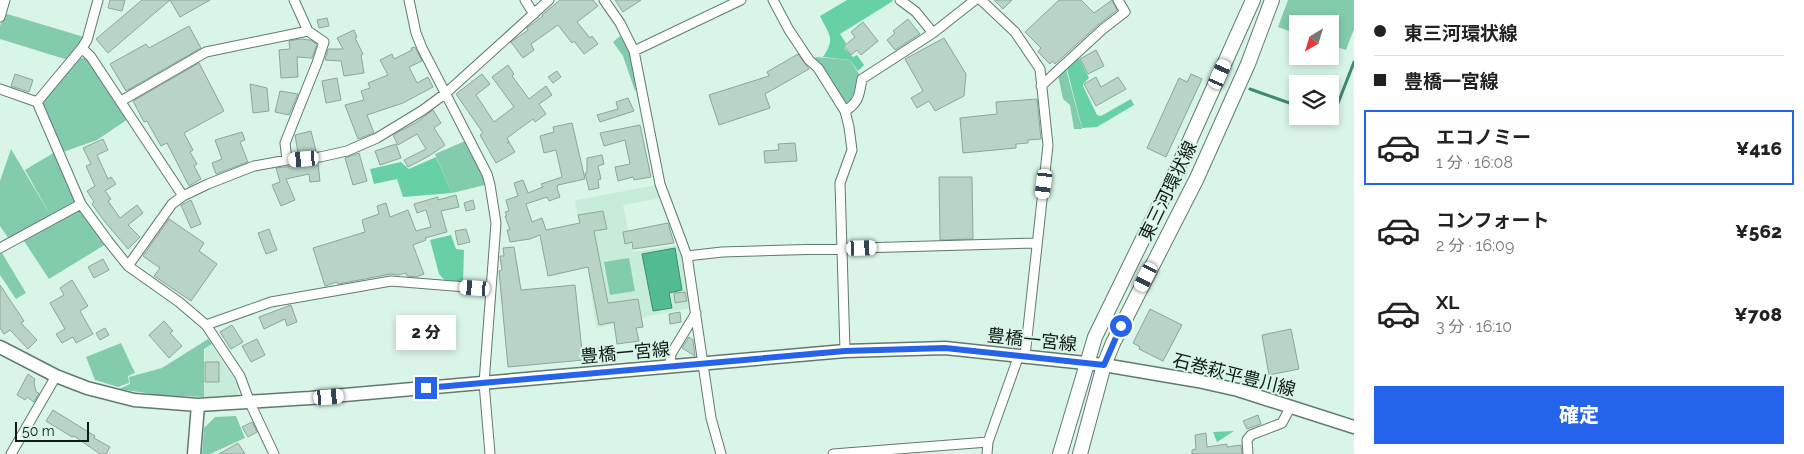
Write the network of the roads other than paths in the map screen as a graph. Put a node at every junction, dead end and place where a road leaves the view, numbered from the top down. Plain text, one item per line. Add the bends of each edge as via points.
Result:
1 (5, 0) edge
2 (98, 0) edge
3 (294, 0) edge
4 (409, 0) edge
5 (525, 0) edge
6 (549, 0) edge
7 (604, 0) edge
8 (741, 0) edge
9 (773, 0) edge
10 (900, 0) edge
11 (976, 0) edge
12 (981, 0) edge
13 (1118, 0) edge
14 (1253, 0) edge
15 (1272, 0) edge
16 (534, 14) junction
17 (0, 17) edge
18 (308, 31) junction
19 (933, 33) junction
20 (82, 48) junction
21 (634, 51) junction
22 (1041, 86) junction
23 (0, 89) edge
24 (446, 93) junction
25 (121, 101) junction
26 (37, 102) junction
27 (846, 111) junction
28 (287, 160) junction
29 (183, 196) junction
30 (82, 204) junction
31 (1037, 243) junction
32 (0, 248) edge
33 (842, 249) junction
34 (687, 256) junction
35 (128, 266) junction
36 (491, 289) junction
37 (696, 313) junction
38 (206, 325) junction
39 (0, 346) edge
40 (845, 351) junction
41 (1022, 356) junction
42 (1087, 363) junction
43 (703, 364) junction
44 (1104, 365) junction
45 (670, 367) junction
46 (56, 376) junction
47 (484, 384) junction
48 (250, 403) junction
49 (198, 405) junction
50 (1291, 406) junction
51 (1354, 427) edge
52 (988, 442) junction
53 (11, 454) edge
54 (194, 454) edge
55 (274, 454) edge
56 (490, 454) edge
57 (721, 454) edge
58 (833, 454) edge
59 (987, 454) edge
60 (1060, 454) edge
61 (1080, 454) edge
62 (1248, 454) edge

1 - 17 street
2 - 20 street via 88,40
3 - 18 street
4 - 24 street via 416,33
5 - 16 street
6 - 16 street
7 - 21 street
8 - 21 street
9 - 27 street via 789,30
10 - 19 street via 916,12
11 - 19 street
12 - 22 street via 1015,32 1040,69
13 - 22 street via 1126,12
14 - 42 main road, 東三河環状線 via 1096,337
15 - 44 main road, 東三河環状線 via 1248,64 1197,178
16 - 24 street
18 - 25 street via 206,52
18 - 28 street via 324,42 284,143
19 - 27 street via 862,79 858,100
20 - 25 street
20 - 26 street
21 - 34 street via 660,184
22 - 31 street via 1048,145
23 - 26 street
24 - 28 street via 377,138 346,152
24 - 36 street via 490,185 496,223
25 - 29 street
26 - 30 street
27 - 33 street via 852,150 840,183
28 - 29 street via 254,166
29 - 35 street via 172,204
30 - 32 street
30 - 35 street
31 - 33 street
31 - 41 street
33 - 34 street
33 - 40 street
34 - 37 street
35 - 38 street
36 - 38 street via 391,282 271,302
36 - 47 street
37 - 43 street
37 - 45 street via 671,354
38 - 48 street via 240,376
39 - 46 main road
40 - 41 main road, 豊橋一宮線 via 945,348
40 - 43 main road, 豊橋一宮線
41 - 42 main road, 豊橋一宮線
41 - 52 street
42 - 44 main road, 豊橋一宮線
42 - 60 main road, 東三河環状線
43 - 45 main road, 豊橋一宮線
43 - 57 street via 711,418
44 - 50 main road, 石巻萩平豊川線 via 1218,385
44 - 61 main road, 東三河環状線
45 - 47 main road, 豊橋一宮線
46 - 49 main road via 134,400
46 - 53 street
47 - 48 main road, 豊橋一宮線
47 - 56 street
48 - 49 main road, 豊橋一宮線
48 - 55 street
49 - 54 main road
50 - 51 main road, 石巻萩平豊川線
50 - 62 street via 1282,423 1251,435 1247,440
52 - 58 street
52 - 59 street

